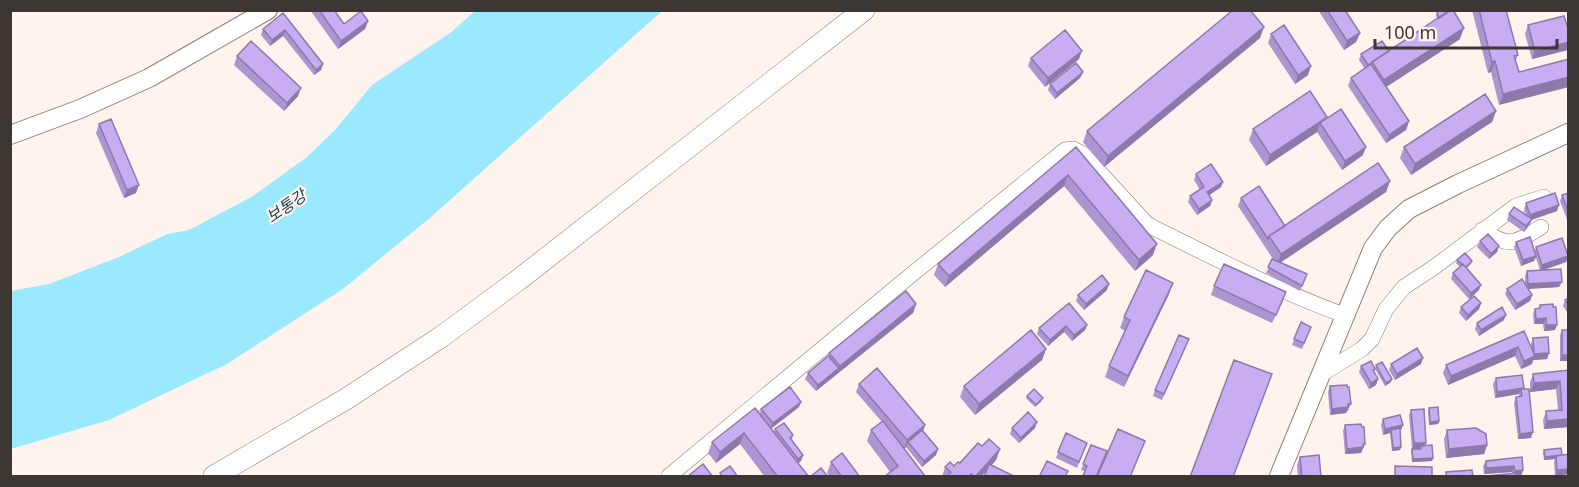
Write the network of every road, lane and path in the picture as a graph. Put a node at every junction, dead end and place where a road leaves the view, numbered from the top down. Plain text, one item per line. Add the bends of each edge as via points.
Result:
1 (268, 10) edge
2 (864, 10) edge
3 (1569, 133) edge
4 (10, 135) edge
5 (1544, 197) edge
6 (1541, 227) dead end
7 (1482, 230) junction
8 (1344, 315) junction
9 (1320, 375) junction
10 (214, 477) edge
11 (669, 477) edge
12 (1279, 477) edge

1 - 4 street via 141,82
2 - 10 main road via 441,337
3 - 8 street via 1409,209 1373,248
5 - 7 street via 1516,206
6 - 7 street via 1509,243
7 - 9 street via 1404,287 1386,309 1372,339
8 - 9 street
8 - 11 street via 1152,227 1083,154 1065,150
9 - 12 street

